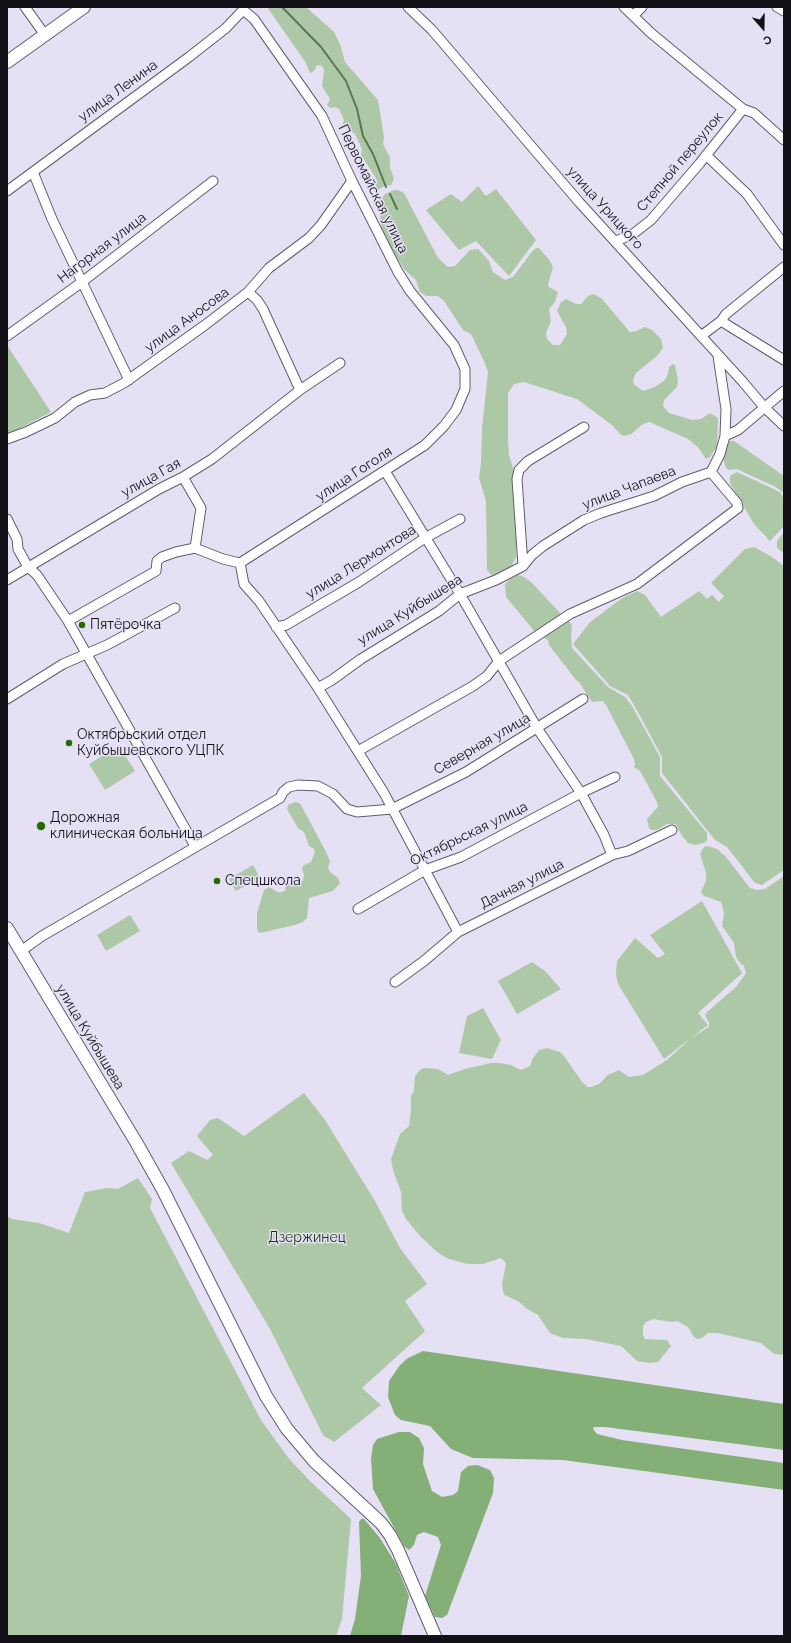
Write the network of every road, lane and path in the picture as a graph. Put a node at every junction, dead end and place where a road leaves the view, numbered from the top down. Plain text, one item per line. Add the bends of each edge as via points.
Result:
1 (25, 7) edge
2 (84, 7) edge
3 (408, 7) edge
4 (624, 7) edge
5 (642, 7) edge
6 (776, 7) edge
7 (243, 9) edge
8 (784, 11) edge
9 (634, 15) junction
10 (45, 35) junction
11 (7, 62) edge
12 (743, 109) junction
13 (784, 140) edge
14 (706, 155) junction
15 (33, 172) junction
16 (213, 181) dead end
17 (352, 181) junction
18 (7, 190) edge
19 (616, 241) junction
20 (784, 245) edge
21 (784, 267) edge
22 (82, 282) junction
23 (248, 292) junction
24 (721, 321) junction
25 (7, 336) edge
26 (701, 336) junction
27 (718, 356) junction
28 (784, 360) edge
29 (340, 364) dead end
30 (128, 380) junction
31 (465, 389) joint
32 (300, 390) junction
33 (784, 391) edge
34 (764, 407) junction
35 (784, 426) edge
36 (584, 427) dead end
37 (725, 436) junction
38 (7, 439) edge
39 (384, 471) junction
40 (711, 472) junction
41 (183, 477) junction
42 (7, 519) edge
43 (460, 519) dead end
44 (425, 538) junction
45 (196, 548) junction
46 (240, 563) junction
47 (523, 566) junction
48 (28, 567) junction
49 (7, 580) edge
50 (460, 594) junction
51 (175, 608) dead end
52 (68, 620) junction
53 (276, 627) junction
54 (86, 654) junction
55 (499, 661) junction
56 (318, 688) junction
57 (7, 699) edge
58 (583, 699) dead end
59 (537, 728) junction
60 (358, 752) junction
61 (615, 777) dead end
62 (581, 793) junction
63 (392, 809) junction
64 (672, 830) dead end
65 (195, 846) junction
66 (612, 855) junction
67 (425, 870) junction
68 (358, 909) dead end
69 (7, 928) edge
70 (458, 932) junction
71 (21, 951) junction
72 (395, 982) dead end
73 (434, 1636) edge

1 - 10 street
2 - 10 main road
3 - 19 street, улица Урицкого via 432,30 579,202
4 - 9 street
5 - 9 street
6 - 8 street
7 - 15 street, улица Ленина via 226,28 189,57
7 - 17 street, Первомайская улица via 254,19 322,116
9 - 12 street via 651,33
10 - 11 main road
12 - 13 street via 754,113
12 - 14 street, Степной переулок
14 - 19 street, Степной переулок via 651,220 633,234
14 - 20 street via 747,194
15 - 18 street, улица Ленина
15 - 22 street
16 - 22 street, Нагорная улица
17 - 23 street, улица Аносова via 309,238 269,268
17 - 31 street, Первомайская улица via 410,291 454,345 465,369
19 - 26 street, улица Урицкого
21 - 24 street via 726,314
22 - 25 street, Нагорная улица
22 - 30 street
23 - 30 street, улица Аносова
23 - 32 street via 264,309
24 - 26 street
24 - 28 street
26 - 27 street, улица Урицкого
27 - 34 street, улица Урицкого
27 - 37 street via 726,409
29 - 32 street, улица Гая
30 - 38 street, улица Аносова via 105,393 90,395 75,402 55,418
31 - 39 street, улица Гоголя via 456,410 438,433 425,445
32 - 41 street, улица Гая via 212,459
33 - 34 street
34 - 35 street, улица Урицкого
34 - 37 street via 738,430
36 - 47 street via 528,461 519,470 517,479
37 - 40 street
39 - 44 street
39 - 46 street, улица Гоголя
40 - 47 street, улица Чапаева via 682,482 654,496 584,520 543,546
40 - 55 street via 737,503 738,508 637,584 570,614
41 - 45 street via 201,508
41 - 48 street, улица Гая via 159,488
42 - 48 street
43 - 44 street, улица Лермонтова
44 - 50 street
44 - 53 street, улица Лермонтова via 359,582 286,625
45 - 46 street
45 - 52 street via 162,557 157,561 156,571
46 - 53 street via 244,584
47 - 50 street, улица Куйбышева
48 - 49 street, улица Гая
48 - 52 street via 37,575
50 - 55 street
50 - 56 street, улица Куйбышева via 439,611
51 - 54 street
52 - 54 street
53 - 56 street
54 - 57 street via 63,664
54 - 65 street
55 - 59 street
55 - 60 street via 487,676 473,686
56 - 60 street
58 - 59 street, Северная улица
59 - 62 street
59 - 63 street, Северная улица via 466,772
60 - 63 street
61 - 62 street, Октябрьская улица
62 - 66 street
62 - 67 street, Октябрьская улица via 461,857
63 - 65 street via 357,812 347,809 333,794 318,786 298,785 289,787 280,798
63 - 67 street
64 - 66 street, Дачная улица via 628,851
65 - 71 street
66 - 70 street, Дачная улица
67 - 68 street, Октябрьская улица
67 - 70 street
69 - 71 main road, улица Куйбышева
70 - 72 street, Дачная улица
71 - 73 main road, улица Куйбышева via 163,1190 266,1396 287,1429 314,1461 381,1523 390,1535

